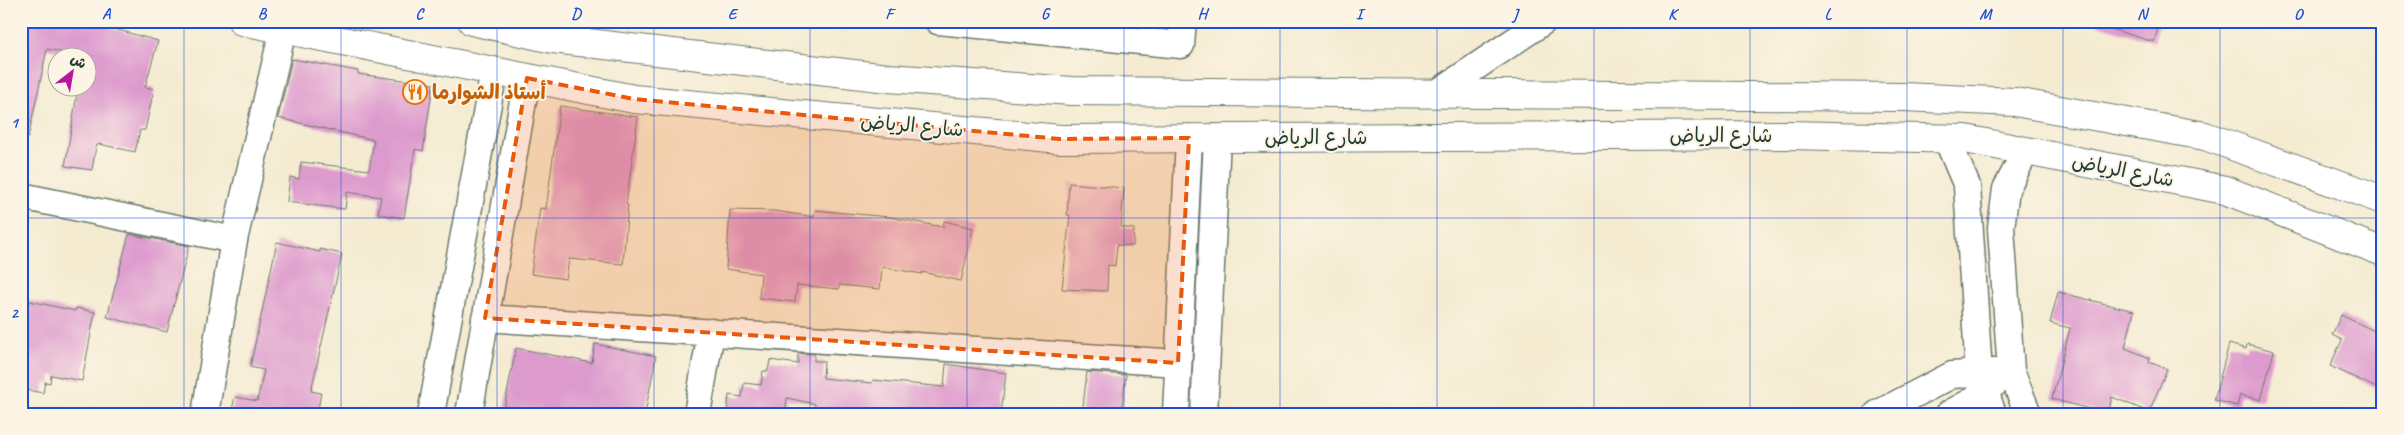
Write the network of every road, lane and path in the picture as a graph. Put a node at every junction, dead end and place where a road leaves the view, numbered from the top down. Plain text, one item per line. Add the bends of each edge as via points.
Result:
1 (242, 21) edge
2 (472, 21) edge
3 (938, 21) edge
4 (1182, 21) edge
5 (1544, 21) edge
6 (283, 30) junction
7 (494, 71) junction
8 (527, 78) junction
9 (1437, 93) junction
10 (1189, 138) junction
11 (1217, 138) junction
12 (1947, 139) junction
13 (2026, 151) junction
14 (21, 196) edge
15 (2383, 200) edge
16 (234, 240) junction
17 (2383, 252) edge
18 (486, 318) junction
19 (711, 332) junction
20 (1178, 363) junction
21 (2011, 371) junction
22 (1986, 393) edge
23 (205, 414) edge
24 (431, 414) edge
25 (469, 414) edge
26 (697, 414) edge
27 (1176, 414) edge
28 (1204, 414) edge
29 (1877, 414) edge
30 (1948, 414) edge
31 (2028, 414) edge

1 - 6 main road, شارع الرياض
2 - 9 main road, شارع الرياض via 553,39 888,78 1072,91
3 - 4 street via 1181,45
5 - 9 street
6 - 7 main road, شارع الرياض
6 - 16 street
7 - 8 main road, شارع الرياض
7 - 24 street
8 - 10 main road, شارع الرياض via 634,99 1050,138
8 - 18 street
9 - 15 main road, شارع الرياض via 1904,97 2015,102 2205,136
10 - 11 main road, شارع الرياض
10 - 20 street
11 - 12 main road, شارع الرياض via 1788,134
11 - 28 street
12 - 13 main road, شارع الرياض via 1965,139
12 - 22 street via 1967,186
13 - 17 main road, شارع الرياض via 2226,190
13 - 21 street via 2006,190 2001,228
14 - 16 street
16 - 23 street
18 - 19 street
18 - 25 street
19 - 20 street
19 - 26 street
20 - 27 street
21 - 22 street
21 - 31 street
22 - 29 street via 1952,375
22 - 30 street

